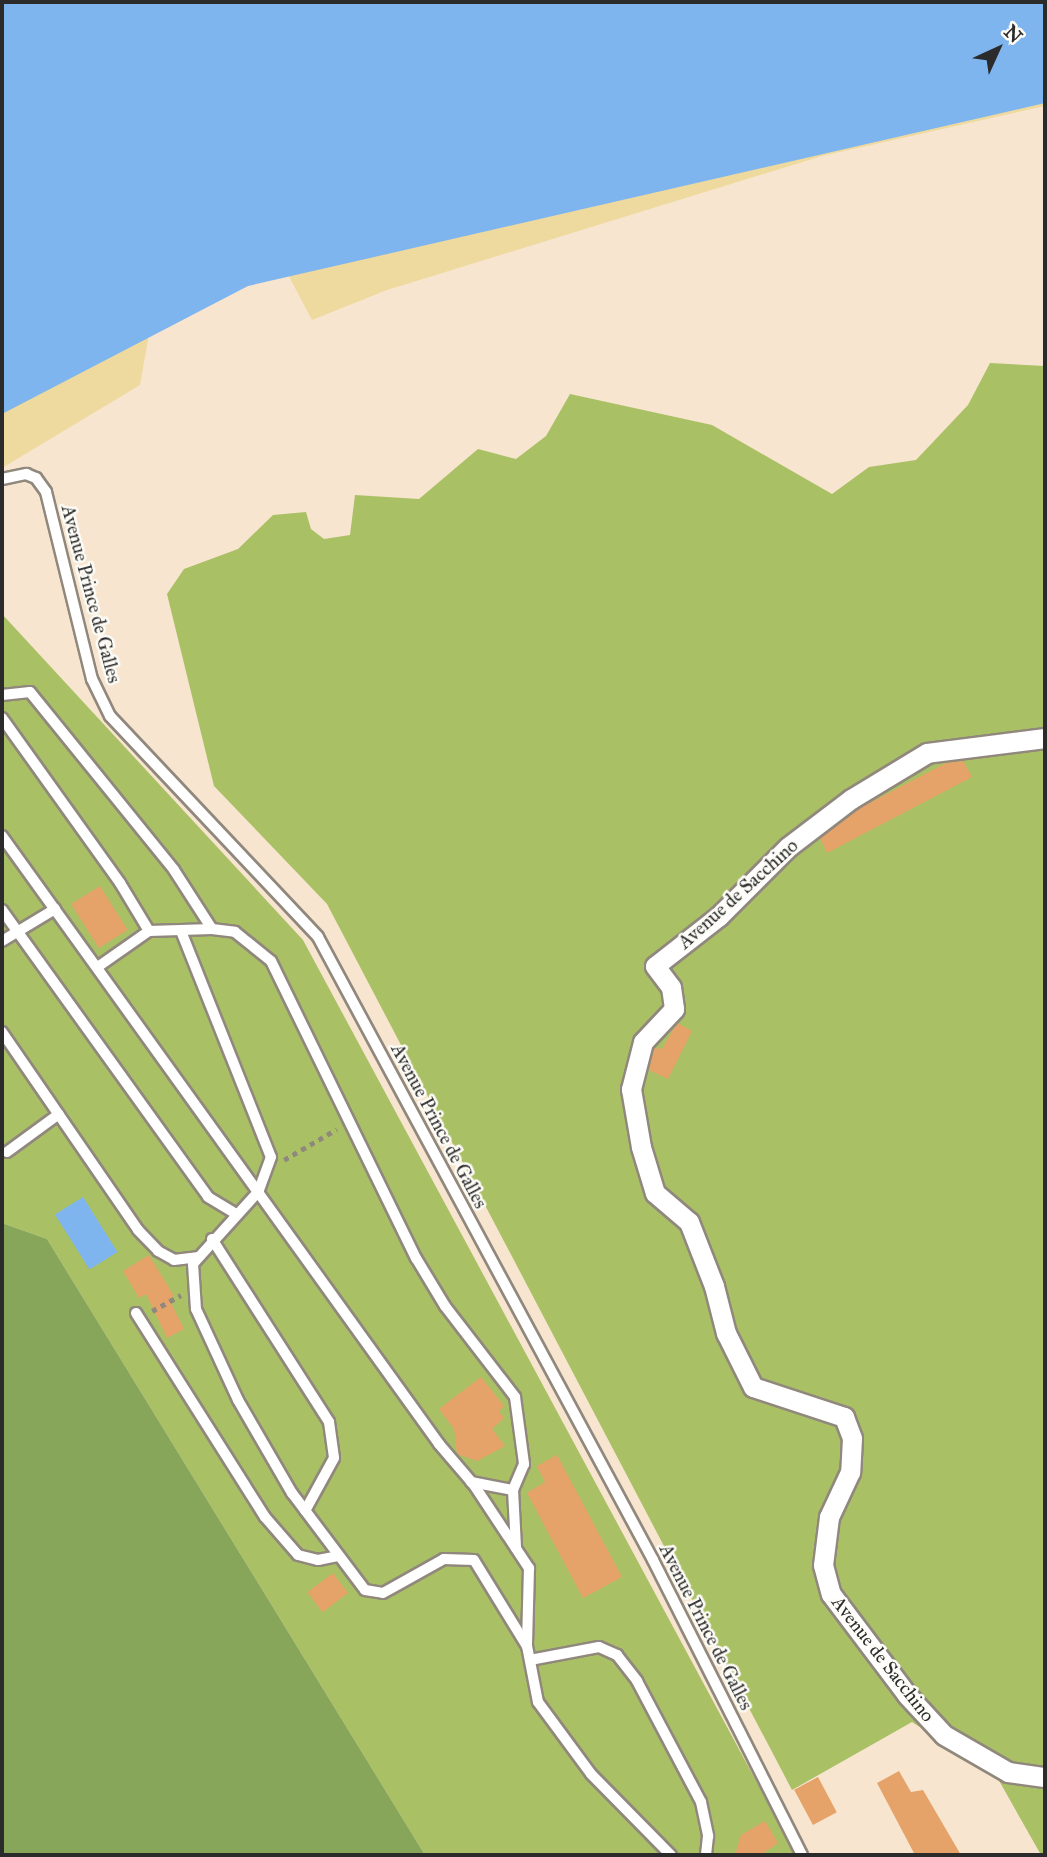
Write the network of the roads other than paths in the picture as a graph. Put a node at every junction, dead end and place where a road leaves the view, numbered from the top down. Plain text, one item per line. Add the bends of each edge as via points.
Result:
1 (2, 479) edge
2 (2, 695) edge
3 (2, 718) edge
4 (1045, 738) edge
5 (2, 836) edge
6 (55, 909) junction
7 (2, 910) edge
8 (212, 929) junction
9 (17, 930) junction
10 (149, 931) junction
11 (181, 931) junction
12 (2, 941) edge
13 (99, 966) junction
14 (2, 1032) edge
15 (59, 1114) junction
16 (7, 1152) dead end
17 (258, 1192) junction
18 (235, 1213) junction
19 (212, 1239) junction
20 (197, 1257) junction
21 (137, 1316) road end
22 (471, 1482) junction
23 (513, 1490) junction
24 (305, 1511) junction
25 (516, 1548) junction
26 (338, 1556) junction
27 (527, 1646) junction
28 (530, 1660) junction
29 (1045, 1777) edge
30 (671, 1855) edge
31 (706, 1855) edge
32 (802, 1855) edge

1 - 32 lane, Avenue Prince de Galles via 26,474 36,478 46,492 92,679 110,716 318,937 653,1560
2 - 8 lane via 30,692 174,870
3 - 10 lane
4 - 29 street, Avenue de Sacchino via 927,752 851,799 788,847 719,916 655,966 671,988 674,1009 642,1042 631,1089 655,1193 689,1222 726,1333 753,1387 844,1417 852,1437 850,1472 828,1517 823,1565 831,1594 907,1695 944,1735 1008,1772
5 - 6 lane
6 - 9 lane
6 - 13 lane
7 - 9 lane
8 - 11 lane
8 - 23 lane via 235,932 271,961 410,1246 444,1306 515,1397 524,1464
9 - 12 lane
9 - 18 lane via 208,1197
10 - 11 lane
10 - 13 lane
11 - 17 lane via 229,1060 268,1145 268,1170
13 - 17 lane
14 - 15 lane
15 - 16 lane
15 - 20 lane via 138,1230 158,1251 174,1260
17 - 18 lane
17 - 22 lane
18 - 19 lane
19 - 20 lane
19 - 24 lane via 330,1422 334,1458
20 - 24 lane via 196,1309 238,1400
21 - 26 lane via 265,1517 298,1555 318,1560
22 - 23 lane
22 - 25 lane
23 - 25 lane
24 - 26 lane
25 - 27 lane via 529,1568
26 - 27 lane via 365,1590 383,1593 444,1559 474,1560
27 - 28 lane
28 - 30 lane via 537,1702 591,1774
28 - 31 lane via 599,1647 617,1655 637,1681 701,1802 708,1836

